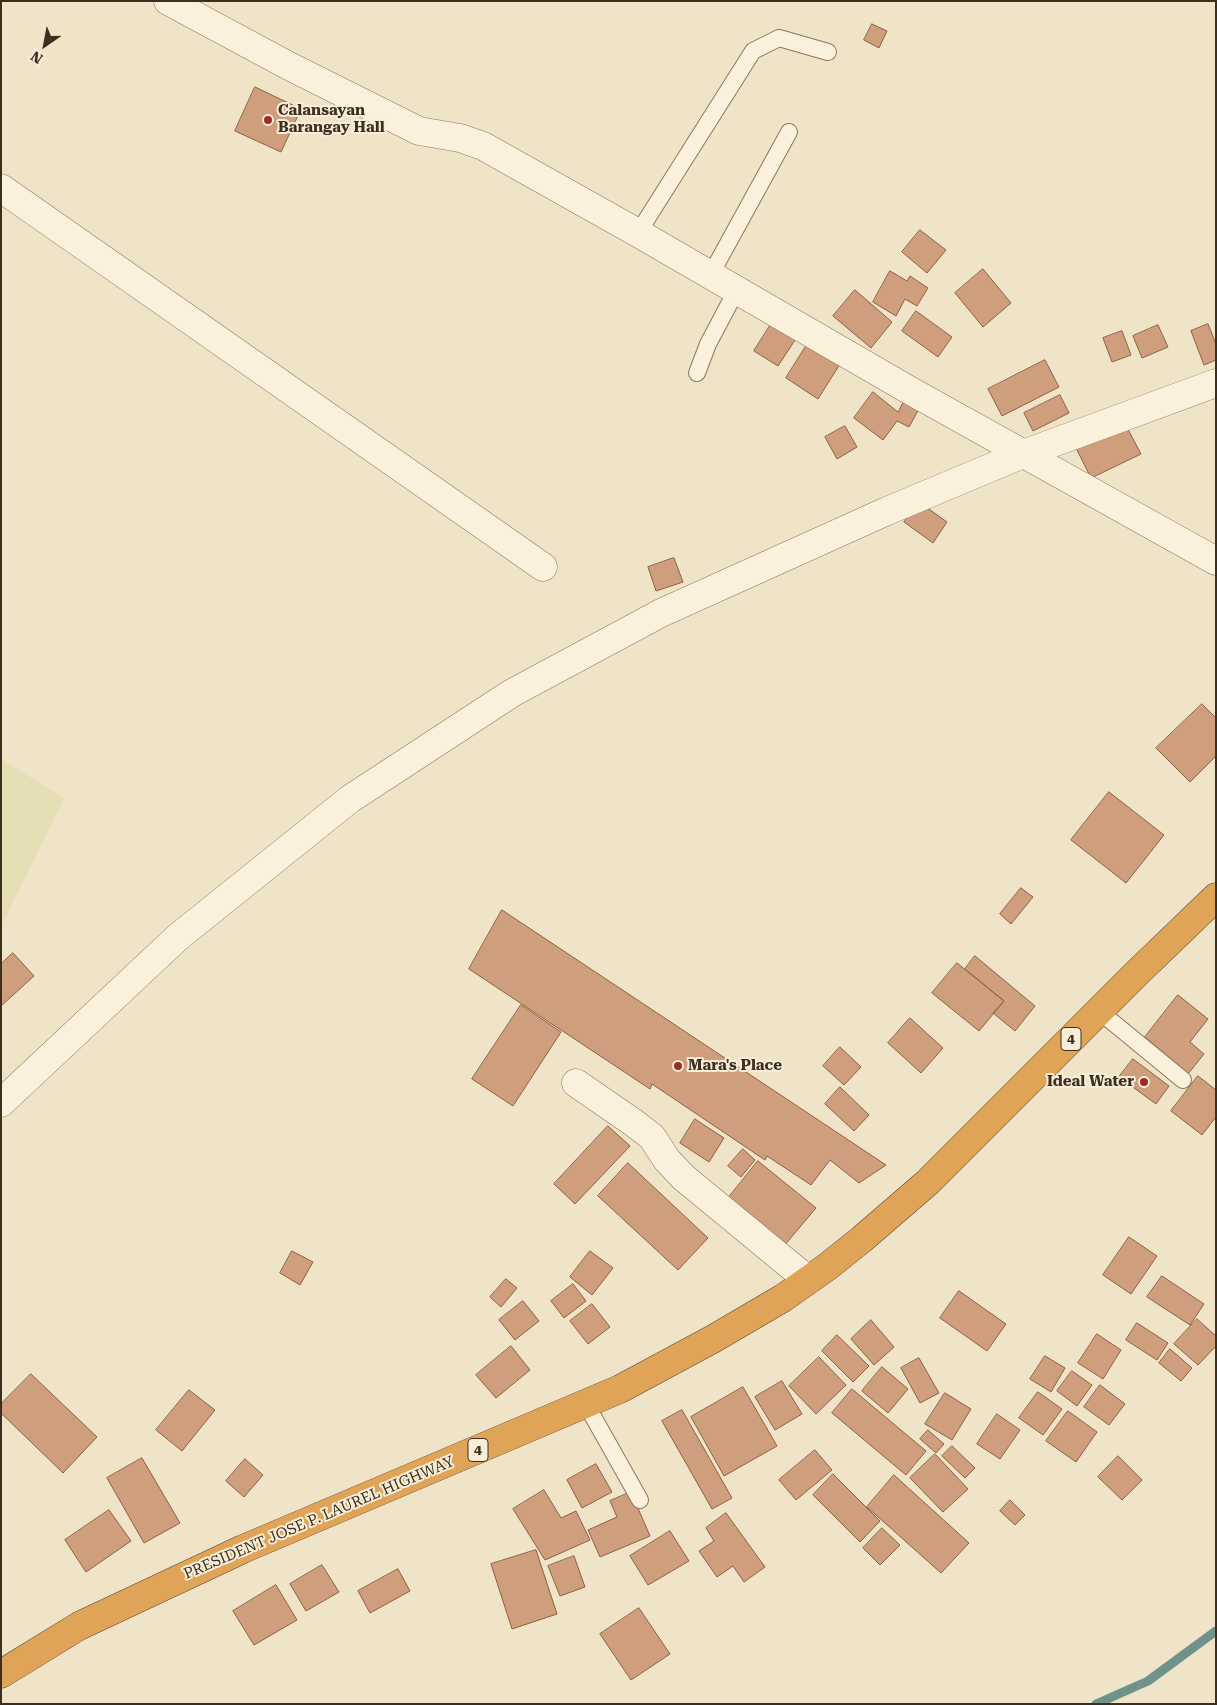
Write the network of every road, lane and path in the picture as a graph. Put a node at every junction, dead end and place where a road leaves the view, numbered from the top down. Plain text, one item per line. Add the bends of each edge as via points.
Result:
1 (168, 1) edge
2 (828, 52) dead end
3 (789, 132) dead end
4 (1, 188) edge
5 (638, 233) junction
6 (710, 276) junction
7 (736, 290) junction
8 (697, 373) dead end
9 (1216, 383) edge
10 (1024, 454) junction
11 (1216, 560) edge
12 (543, 567) dead end
13 (1216, 897) edge
14 (1099, 1011) junction
15 (1183, 1080) dead end
16 (576, 1083) dead end
17 (1, 1103) edge
18 (808, 1280) junction
19 (586, 1404) junction
20 (640, 1500) dead end
21 (1, 1674) edge

1 - 5 street via 419,131 460,138 483,146
2 - 5 lane via 780,38 753,51
3 - 6 lane
4 - 12 street
5 - 6 street
6 - 7 street
7 - 8 lane
7 - 10 street
9 - 10 street
10 - 11 street
10 - 17 street via 660,613 512,693 350,799 178,937
13 - 14 highway, PRESIDENT JOSE P. LAUREL HIGHWAY / 4
14 - 15 lane
14 - 18 highway, PRESIDENT JOSE P. LAUREL HIGHWAY / 4 via 928,1182
16 - 18 street via 652,1137 667,1160 684,1177
18 - 19 highway, PRESIDENT JOSE P. LAUREL HIGHWAY / 4 via 714,1339
19 - 20 lane
19 - 21 highway, PRESIDENT JOSE P. LAUREL HIGHWAY / 4 via 243,1549 79,1626

